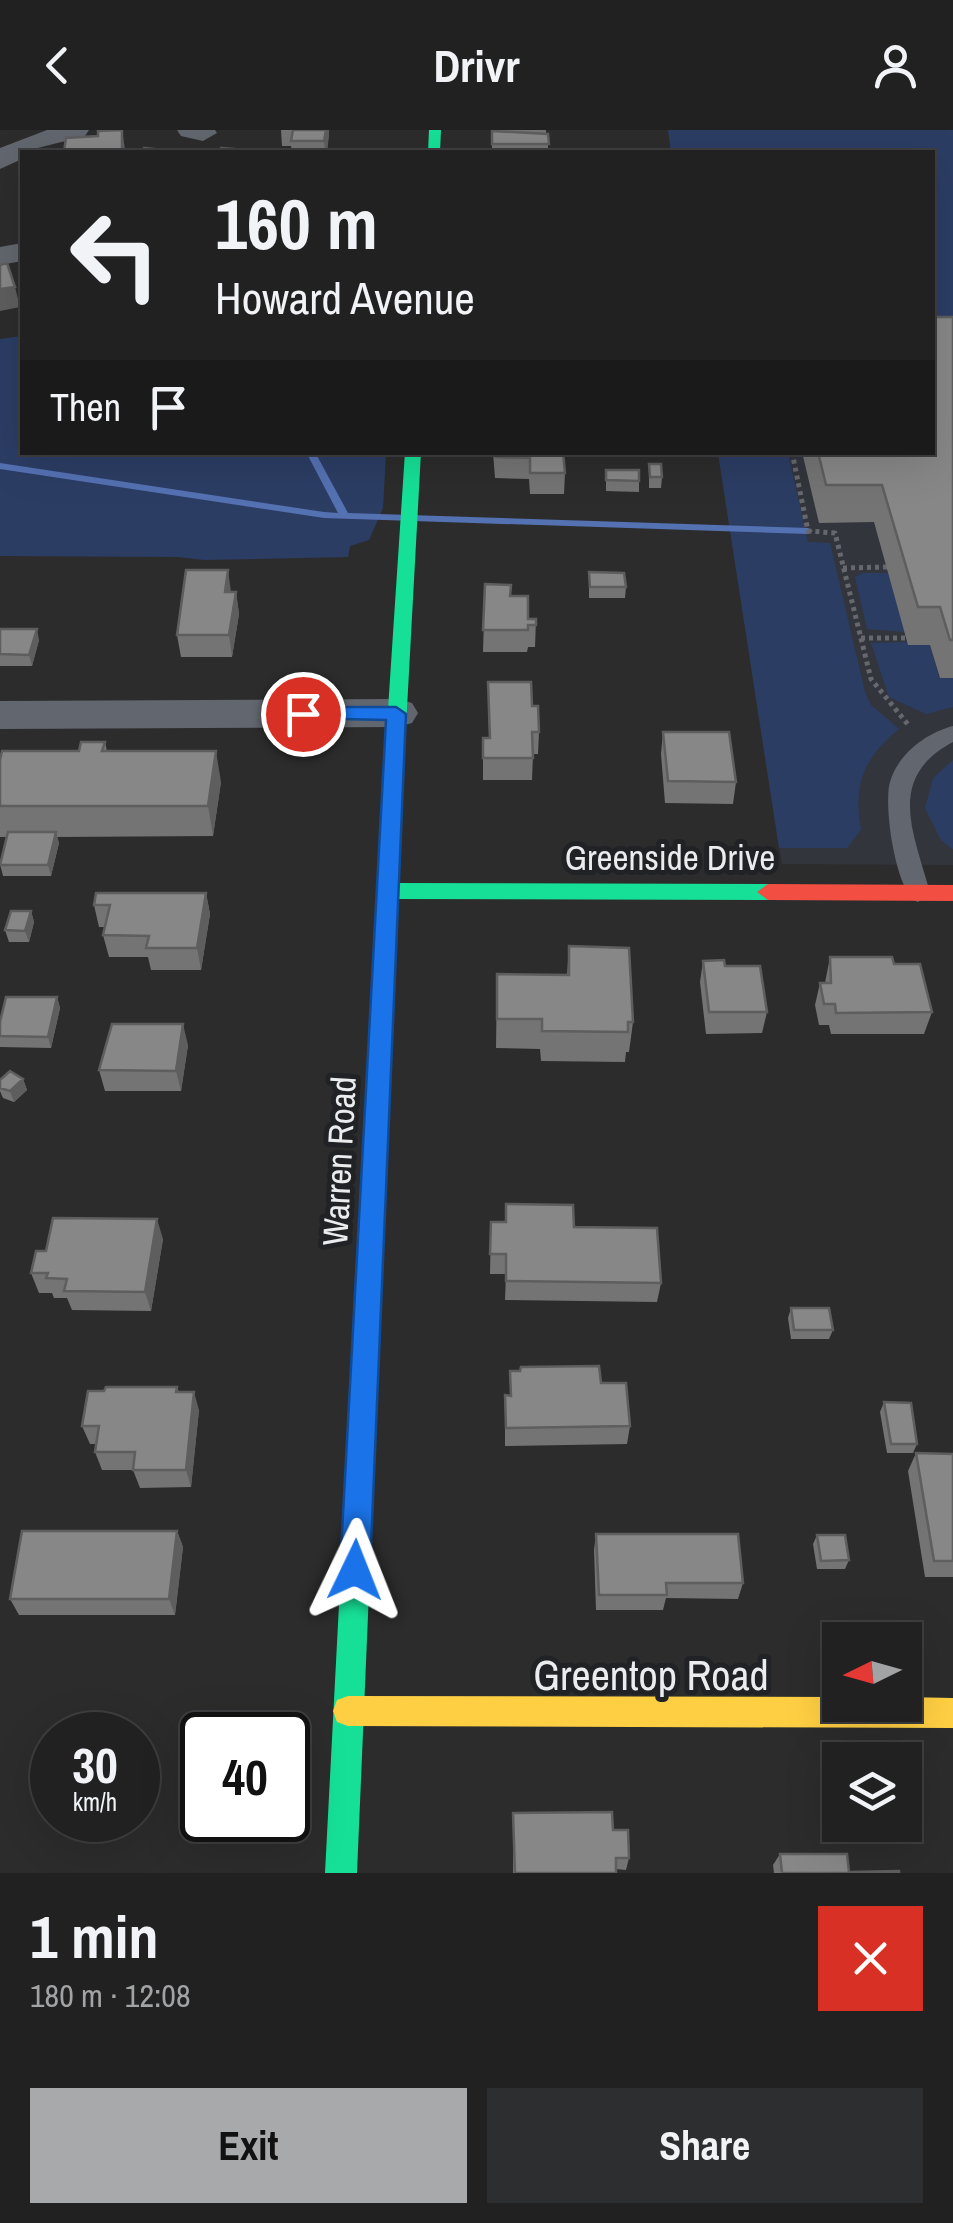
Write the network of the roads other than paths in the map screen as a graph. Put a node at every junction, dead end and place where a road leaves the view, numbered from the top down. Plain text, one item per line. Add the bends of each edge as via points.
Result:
1 (75, 130) edge
2 (0, 160) edge
3 (414, 455) edge
4 (0, 714) edge
5 (396, 714) junction
6 (953, 733) edge
7 (387, 892) junction
8 (918, 892) junction
9 (953, 893) edge
10 (348, 1711) junction
11 (953, 1714) edge
12 (341, 1873) edge

1 - 2 street
3 - 5 street, Warren Road
4 - 5 street
5 - 7 street, Warren Road
6 - 8 lane via 907,762 898,788
7 - 8 street, Greenside Drive
7 - 10 street, Warren Road
8 - 9 street, Greenside Drive
10 - 11 street, Greentop Road
10 - 12 street, Warren Road

